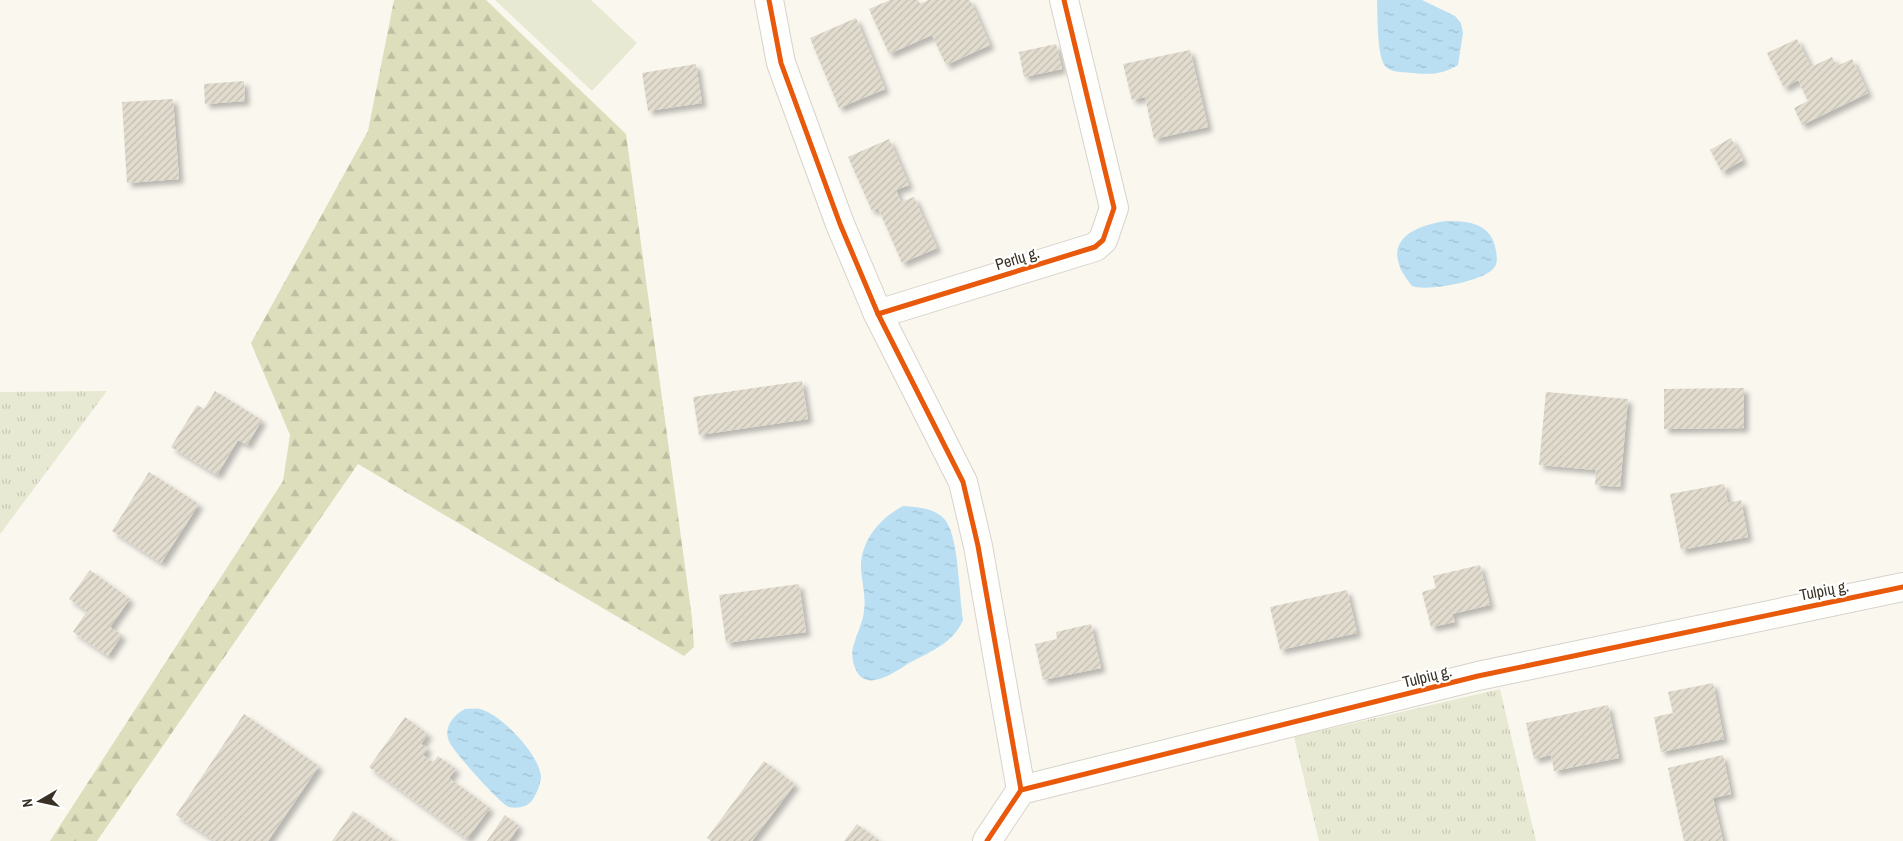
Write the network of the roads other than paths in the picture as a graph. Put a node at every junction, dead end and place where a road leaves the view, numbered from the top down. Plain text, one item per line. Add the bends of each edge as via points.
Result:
1 (769, 0) edge
2 (1064, 0) edge
3 (878, 314) junction
4 (1903, 587) edge
5 (1021, 790) junction
6 (987, 841) edge

1 - 3 street via 781,63 840,224
2 - 3 street, Perlų g. via 1114,208 1103,240 1095,247
3 - 5 street via 963,482 978,546
4 - 5 street, Tulpių g. via 1478,676
5 - 6 street

